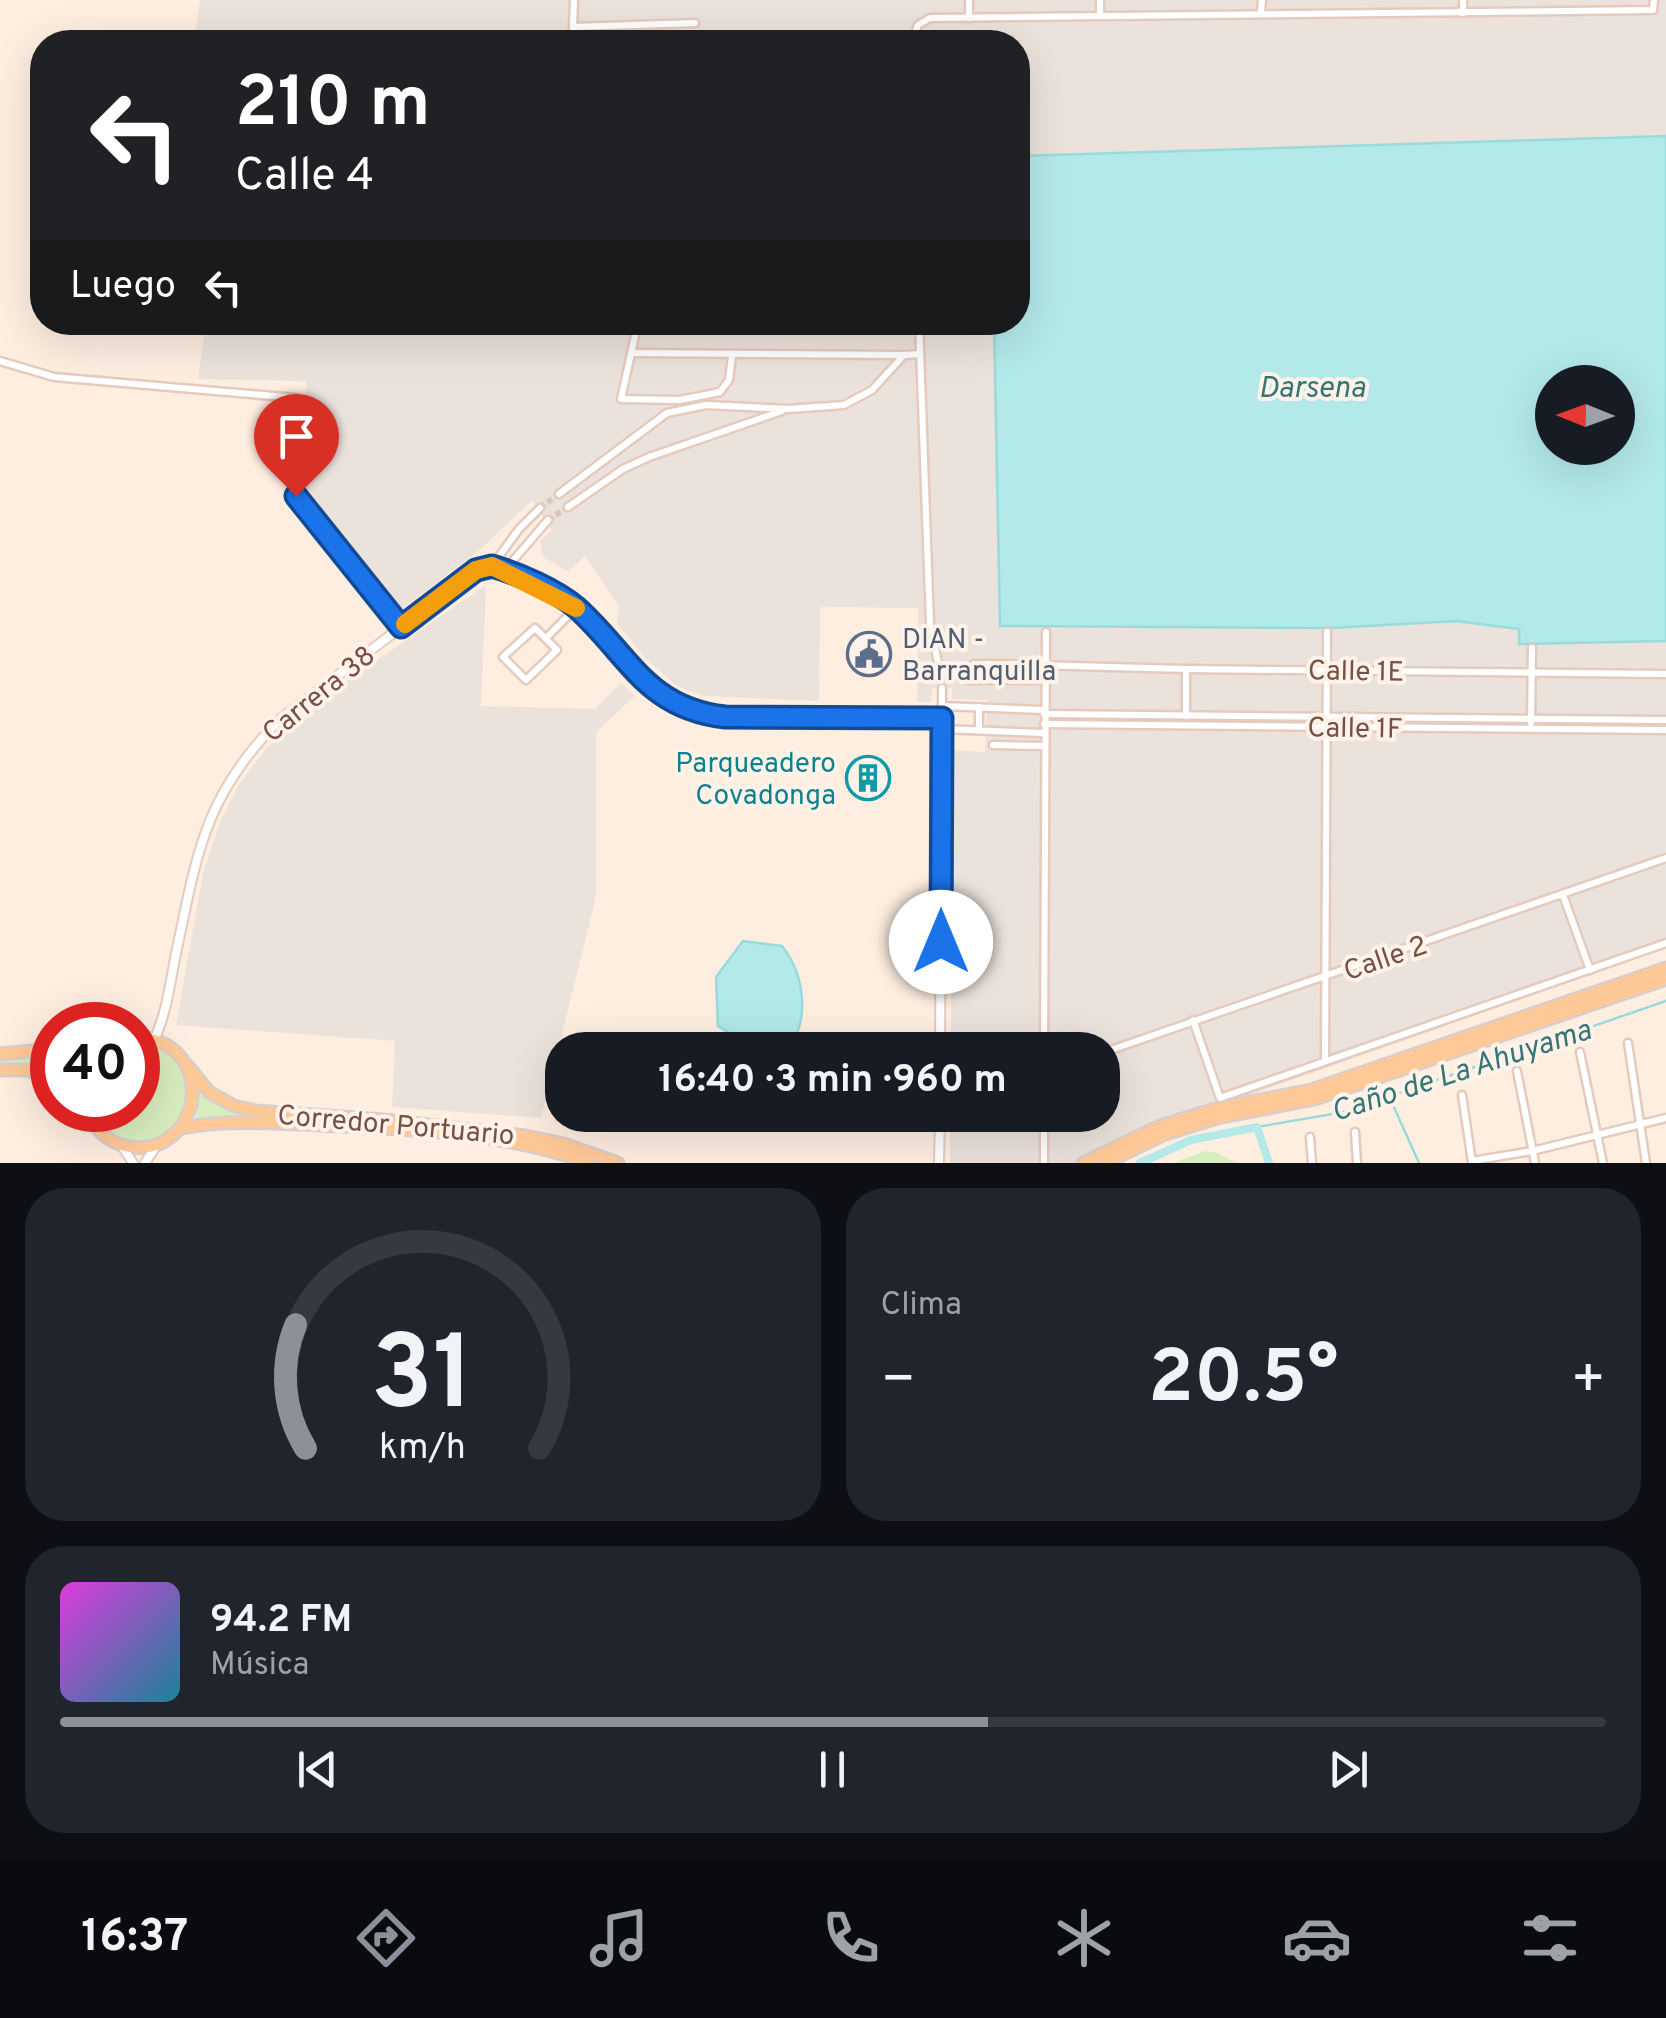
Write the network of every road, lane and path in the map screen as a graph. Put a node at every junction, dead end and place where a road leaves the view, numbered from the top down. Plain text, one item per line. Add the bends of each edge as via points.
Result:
1 (574, 0) edge
2 (969, 0) edge
3 (1100, 0) edge
4 (1262, 0) edge
5 (1463, 0) edge
6 (1654, 0) edge
7 (1463, 13) junction
8 (1261, 14) junction
9 (1100, 16) junction
10 (969, 18) junction
11 (695, 23) dead end
12 (573, 27) joint
13 (915, 30) edge
14 (635, 335) edge
15 (919, 335) edge
16 (632, 353) junction
17 (920, 354) junction
18 (904, 355) junction
19 (732, 356) junction
20 (0, 361) edge
21 (788, 408) junction
22 (559, 494) tunnel mouth
23 (568, 507) tunnel mouth
24 (540, 508) tunnel mouth
25 (548, 520) tunnel mouth
26 (492, 566) junction
27 (506, 570) junction
28 (576, 608) junction
29 (401, 627) junction
30 (1046, 632) dead end
31 (1327, 632) dead end
32 (546, 638) junction
33 (1532, 648) dead end
34 (1045, 665) junction
35 (1186, 669) junction
36 (1327, 670) junction
37 (1532, 672) junction
38 (1666, 674) edge
39 (970, 680) junction
40 (1044, 680) junction
41 (942, 688) dead end
42 (942, 706) junction
43 (979, 707) junction
44 (1044, 712) junction
45 (1186, 716) junction
46 (1201, 716) junction
47 (942, 718) junction
48 (1666, 720) edge
49 (1326, 723) junction
50 (1531, 724) junction
51 (1201, 726) junction
52 (1044, 728) junction
53 (942, 730) junction
54 (979, 730) junction
55 (1666, 730) edge
56 (994, 745) dead end
57 (1044, 746) junction
58 (1666, 858) edge
59 (1562, 895) junction
60 (1666, 943) edge
61 (1666, 968) edge
62 (1590, 970) junction
63 (1323, 978) junction
64 (1666, 979) edge
65 (160, 1020) edge
66 (1193, 1020) junction
67 (940, 1032) edge
68 (1044, 1032) edge
69 (160, 1043) edge
70 (1628, 1043) dead end
71 (1120, 1047) edge
72 (30, 1051) edge
73 (1580, 1052) dead end
74 (0, 1054) edge
75 (1325, 1062) junction
76 (187, 1065) junction
77 (0, 1070) edge
78 (30, 1071) edge
79 (1517, 1071) dead end
80 (1462, 1095) dead end
81 (1220, 1108) junction
82 (1666, 1118) edge
83 (1640, 1123) junction
84 (181, 1128) junction
85 (103, 1132) edge
86 (940, 1132) edge
87 (1044, 1132) edge
88 (1354, 1132) dead end
89 (1597, 1136) junction
90 (1310, 1137) dead end
91 (157, 1145) junction
92 (122, 1146) junction
93 (1532, 1151) junction
94 (1472, 1162) edge
95 (133, 1163) edge
96 (145, 1163) edge
97 (589, 1163) edge
98 (618, 1163) edge
99 (939, 1163) edge
100 (1044, 1163) edge
101 (1083, 1163) edge
102 (1105, 1163) edge
103 (1312, 1163) edge
104 (1357, 1163) edge
105 (1535, 1163) edge
106 (1603, 1163) edge
107 (1646, 1163) edge

1 - 12 street
2 - 10 street
3 - 9 street
4 - 8 street
5 - 7 street
6 - 7 street via 1654,10
7 - 8 street
8 - 9 street
9 - 10 street
10 - 13 street via 923,20
11 - 12 street
14 - 16 street
15 - 17 street
16 - 19 street
16 - 19 street via 621,398 658,401 720,392
17 - 18 street
17 - 39 street via 930,624 942,674
18 - 19 street
18 - 21 street via 853,402
20 - 29 street via 54,377 296,398 296,496
21 - 22 street via 706,404 667,412
21 - 23 street via 649,457
24 - 26 street
25 - 27 street
26 - 27 street
26 - 29 street, Carrera 38 via 476,570
27 - 28 street
28 - 32 street
28 - 47 street via 644,682 692,710 725,717
29 - 65 street, Carrera 38 via 278,721 228,780 196,860
30 - 34 street
31 - 36 street
32 - 32 street via 557,650 526,680 504,656 535,628
33 - 37 street
34 - 35 street, Calle 1E
34 - 39 street, Calle 1E via 974,664
34 - 40 street
35 - 36 street, Calle 1E
35 - 45 street
36 - 37 street, Calle 1E
36 - 49 street
37 - 38 street, Calle 1E
37 - 50 street
39 - 40 street
40 - 44 street
41 - 42 street
42 - 43 street, Calle 1F
42 - 47 street
43 - 44 street, Calle 1F
43 - 54 street
44 - 45 street, Calle 1F
44 - 52 street
45 - 46 street, Calle 1F
46 - 49 street, Calle 1F
46 - 51 street
47 - 53 street
48 - 50 street, Calle 1F
49 - 50 street, Calle 1F
49 - 51 street, Calle 1F
49 - 63 street
50 - 55 street, Calle 1F
51 - 52 street, Calle 1F
52 - 54 street, Calle 1F
52 - 57 street
53 - 54 street, Calle 1F
53 - 67 street
56 - 57 street
57 - 68 street
58 - 59 street, Calle 2
59 - 62 street
59 - 63 street, Calle 2
60 - 62 street
61 - 81 main road via 1311,1090
62 - 75 street
63 - 66 street, Calle 2
63 - 75 street
64 - 81 main road via 1315,1100
66 - 71 street, Calle 2
66 - 81 street
69 - 76 main road, Corredor Portuario
70 - 83 street
72 - 74 main road
73 - 89 street
75 - 81 street
76 - 84 main road via 194,1091
76 - 98 main road, Corredor Portuario via 209,1092 234,1106 526,1136
77 - 78 main road
79 - 93 street
80 - 94 street
81 - 101 main road via 1140,1134
81 - 102 main road
82 - 83 street
83 - 89 street
83 - 107 street
84 - 91 main road
84 - 97 main road, Corredor Portuario via 214,1121 376,1128 508,1143
85 - 92 main road
86 - 99 street
87 - 100 street
88 - 104 street
89 - 93 street
89 - 106 street
90 - 103 street
91 - 92 main road
91 - 96 street
92 - 95 street
93 - 94 street
93 - 105 street

